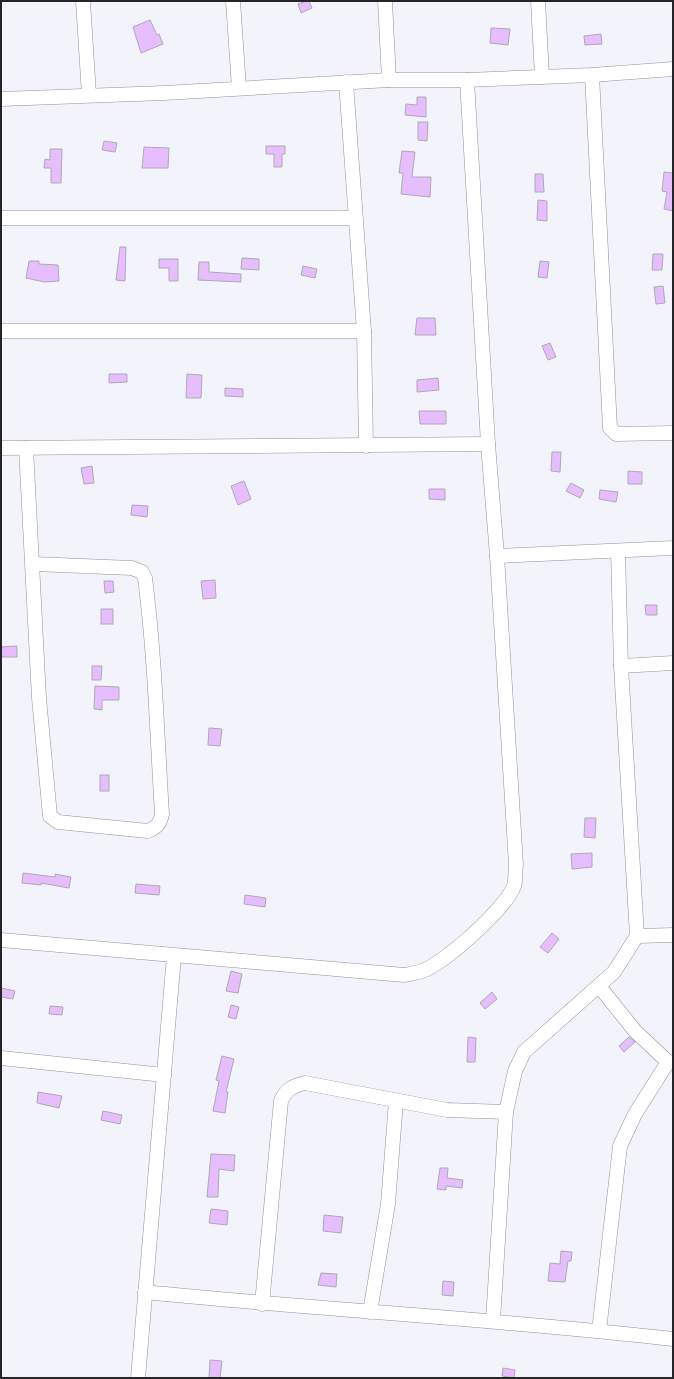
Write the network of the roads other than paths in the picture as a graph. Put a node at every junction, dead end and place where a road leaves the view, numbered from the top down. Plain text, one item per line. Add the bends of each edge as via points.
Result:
1 (83, 1) edge
2 (233, 1) edge
3 (385, 1) edge
4 (538, 1) edge
5 (673, 69) edge
6 (592, 75) junction
7 (542, 77) junction
8 (389, 80) junction
9 (467, 80) junction
10 (346, 82) junction
11 (240, 88) junction
12 (89, 95) junction
13 (1, 99) edge
14 (1, 218) edge
15 (355, 218) junction
16 (364, 330) junction
17 (1, 331) edge
18 (673, 433) edge
19 (488, 444) junction
20 (366, 446) junction
21 (1, 448) edge
22 (26, 448) junction
23 (673, 548) edge
24 (618, 551) junction
25 (497, 556) junction
26 (34, 564) junction
27 (673, 663) edge
28 (621, 666) junction
29 (673, 935) edge
30 (637, 936) junction
31 (1, 940) edge
32 (174, 956) junction
33 (600, 986) junction
34 (1, 1058) edge
35 (670, 1062) edge
36 (164, 1075) junction
37 (396, 1101) junction
38 (506, 1112) junction
39 (145, 1292) junction
40 (262, 1304) junction
41 (370, 1312) junction
42 (493, 1321) junction
43 (599, 1330) junction
44 (673, 1339) edge
45 (138, 1378) edge

1 - 12 street
2 - 11 street
3 - 8 street
4 - 7 street
5 - 6 street
6 - 7 street
6 - 18 street via 610,428 616,434
7 - 9 street
8 - 9 street
8 - 10 street
9 - 19 street
10 - 11 street
10 - 15 street
11 - 12 street
12 - 13 street
14 - 15 street
15 - 16 street
16 - 17 street
16 - 20 street
19 - 20 street
19 - 25 street
20 - 22 street
21 - 22 street
22 - 26 street
23 - 24 street
24 - 25 street
24 - 28 street
25 - 32 street via 516,865 515,885 508,896 468,939 422,972 404,975
26 - 26 street via 132,568 142,572 145,578 153,641 154,699 162,814 160,824 155,828 148,831 58,822 50,816 39,698
27 - 28 street
28 - 30 street
29 - 30 street
30 - 33 street via 614,972
31 - 32 street
32 - 36 street
33 - 35 street via 635,1030
33 - 38 street via 524,1052 515,1071
34 - 36 street
35 - 43 street via 635,1114 620,1146
36 - 39 street
37 - 38 street via 447,1110
37 - 40 street via 305,1083 284,1092 281,1101
37 - 41 street via 388,1204
38 - 42 street
39 - 40 street
39 - 45 street
40 - 41 street
41 - 42 street
42 - 43 street
43 - 44 street

